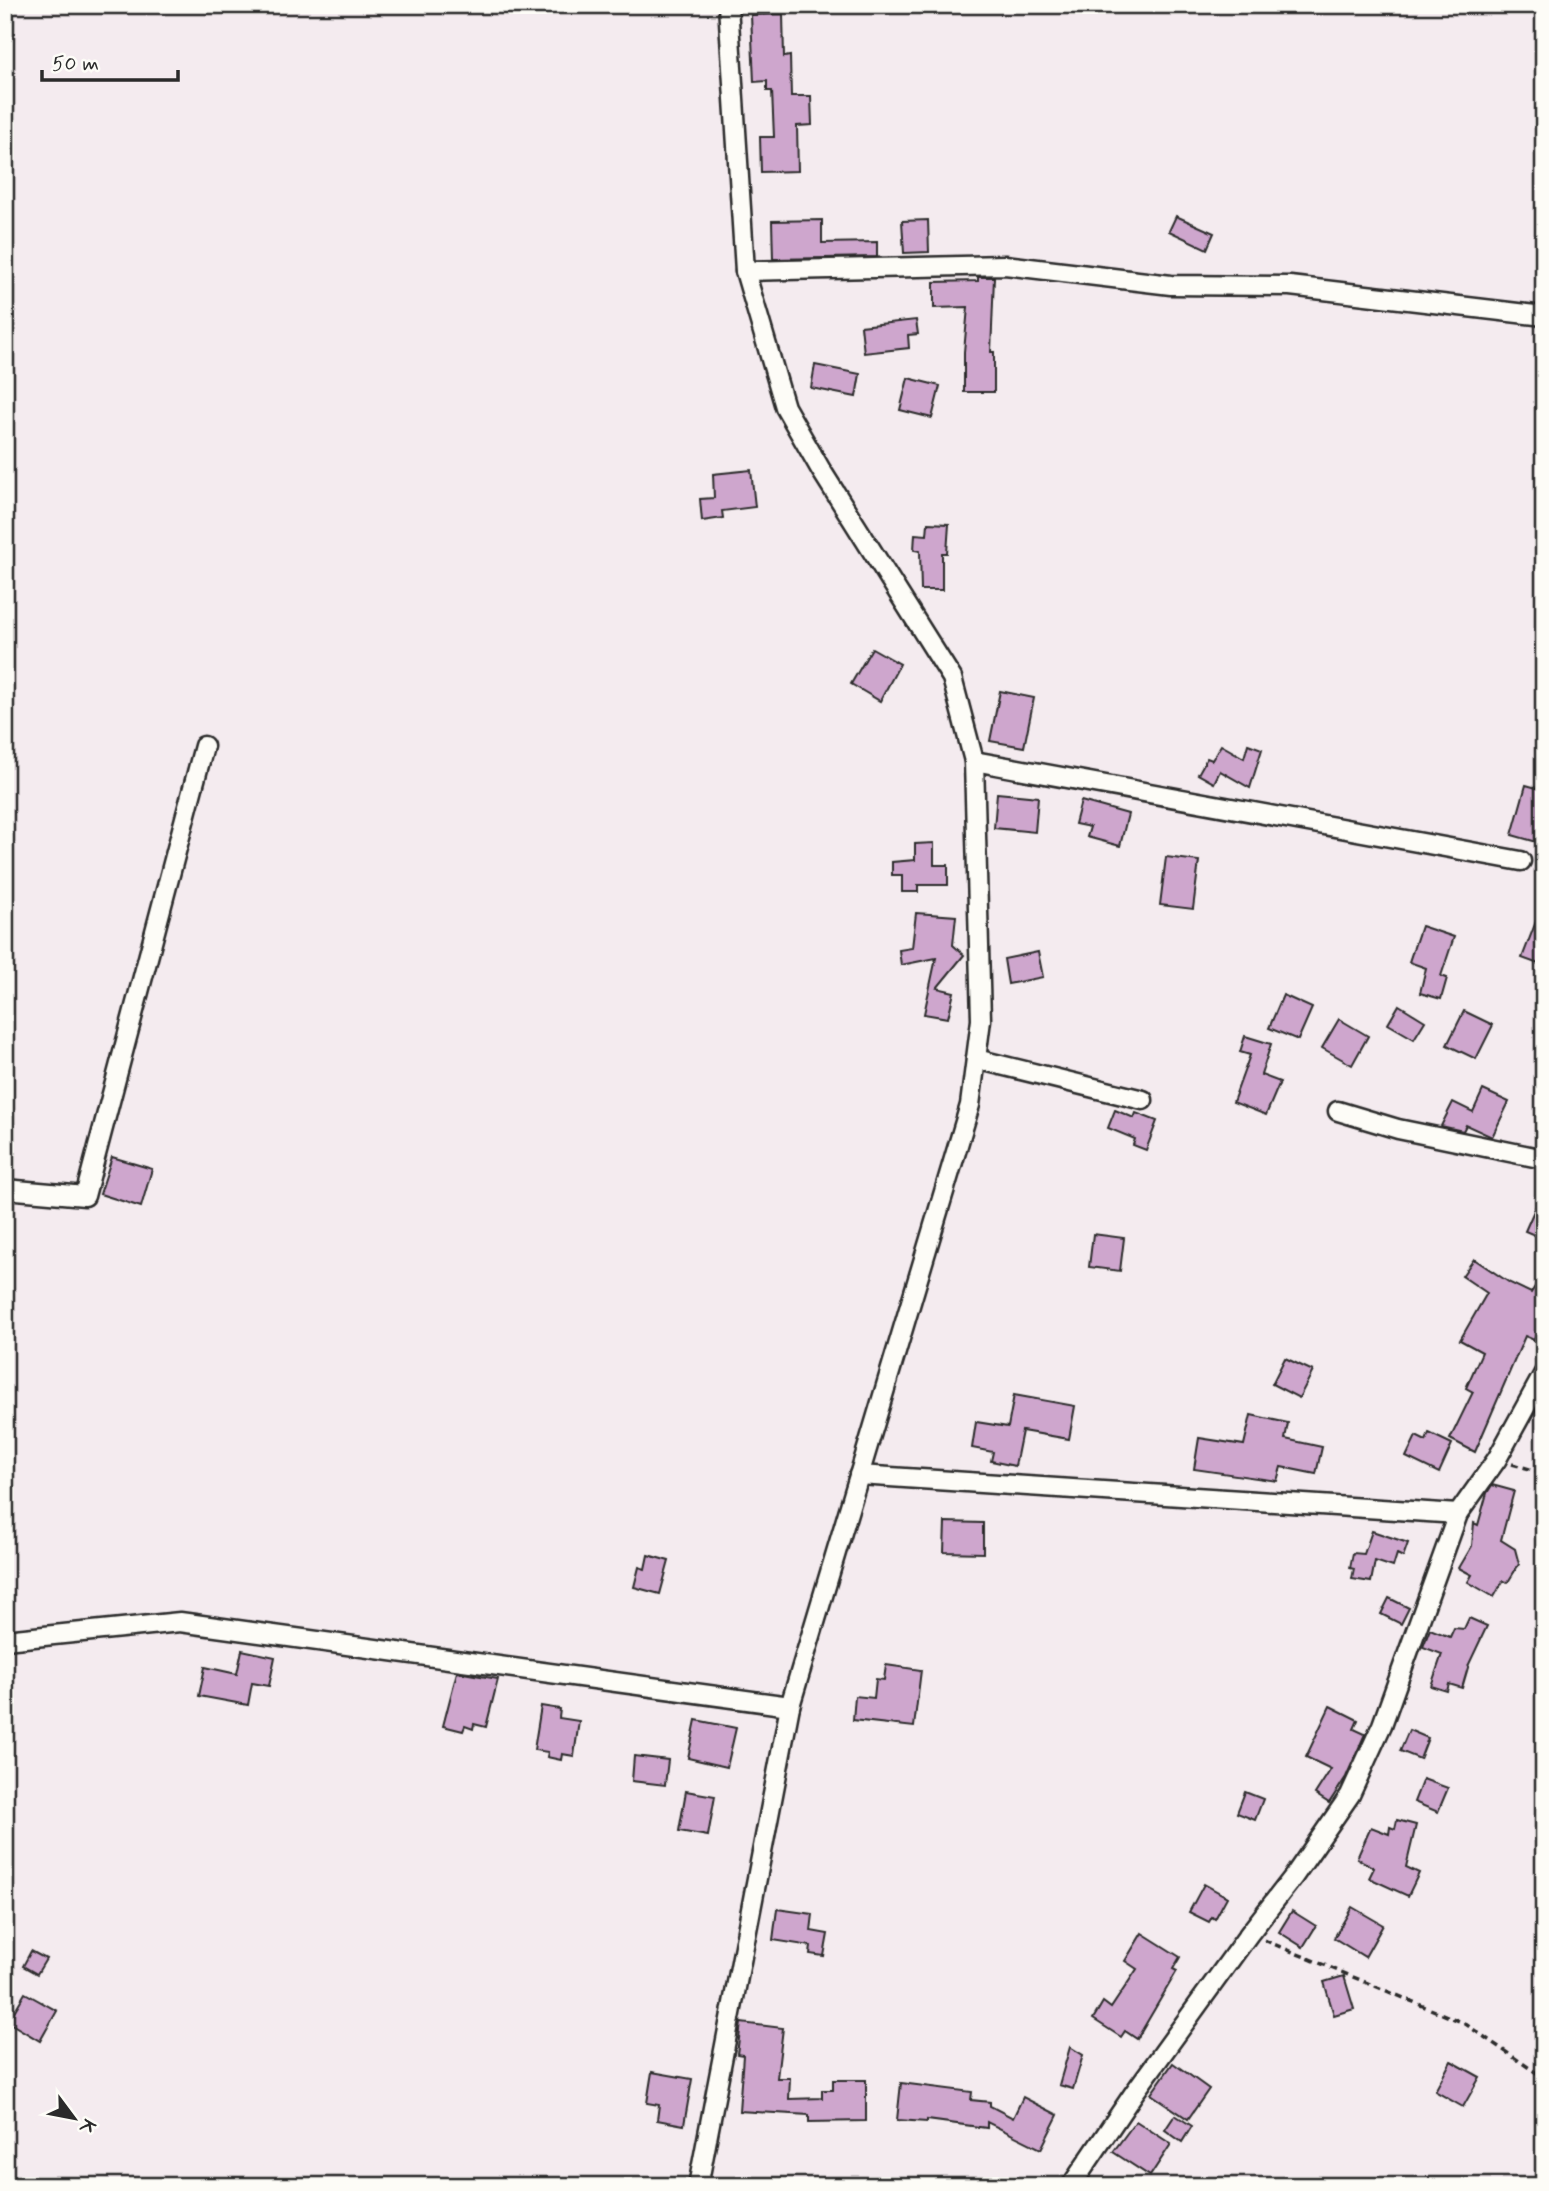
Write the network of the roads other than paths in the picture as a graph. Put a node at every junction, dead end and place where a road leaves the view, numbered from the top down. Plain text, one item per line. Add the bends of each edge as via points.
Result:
1 (728, 5) edge
2 (745, 271) junction
3 (1544, 316) edge
4 (204, 746) dead end
5 (974, 761) junction
6 (1521, 861) dead end
7 (976, 1059) junction
8 (1143, 1100) dead end
9 (1338, 1111) dead end
10 (1544, 1159) edge
11 (5, 1189) edge
12 (1544, 1373) edge
13 (859, 1475) junction
14 (1458, 1514) junction
15 (5, 1640) edge
16 (790, 1706) junction
17 (698, 2186) edge
18 (1071, 2186) edge

1 - 2 street
2 - 3 street via 1005,265 1171,285 1290,286
2 - 5 street via 785,407 952,678
4 - 11 street via 85,1196
5 - 6 street
5 - 7 street via 981,1020
7 - 8 street
7 - 13 street via 970,1105
9 - 10 street via 1398,1129
12 - 14 street via 1497,1459
13 - 14 street
13 - 16 street
14 - 18 street via 1382,1726 1350,1795
15 - 16 street via 180,1622
16 - 17 street

